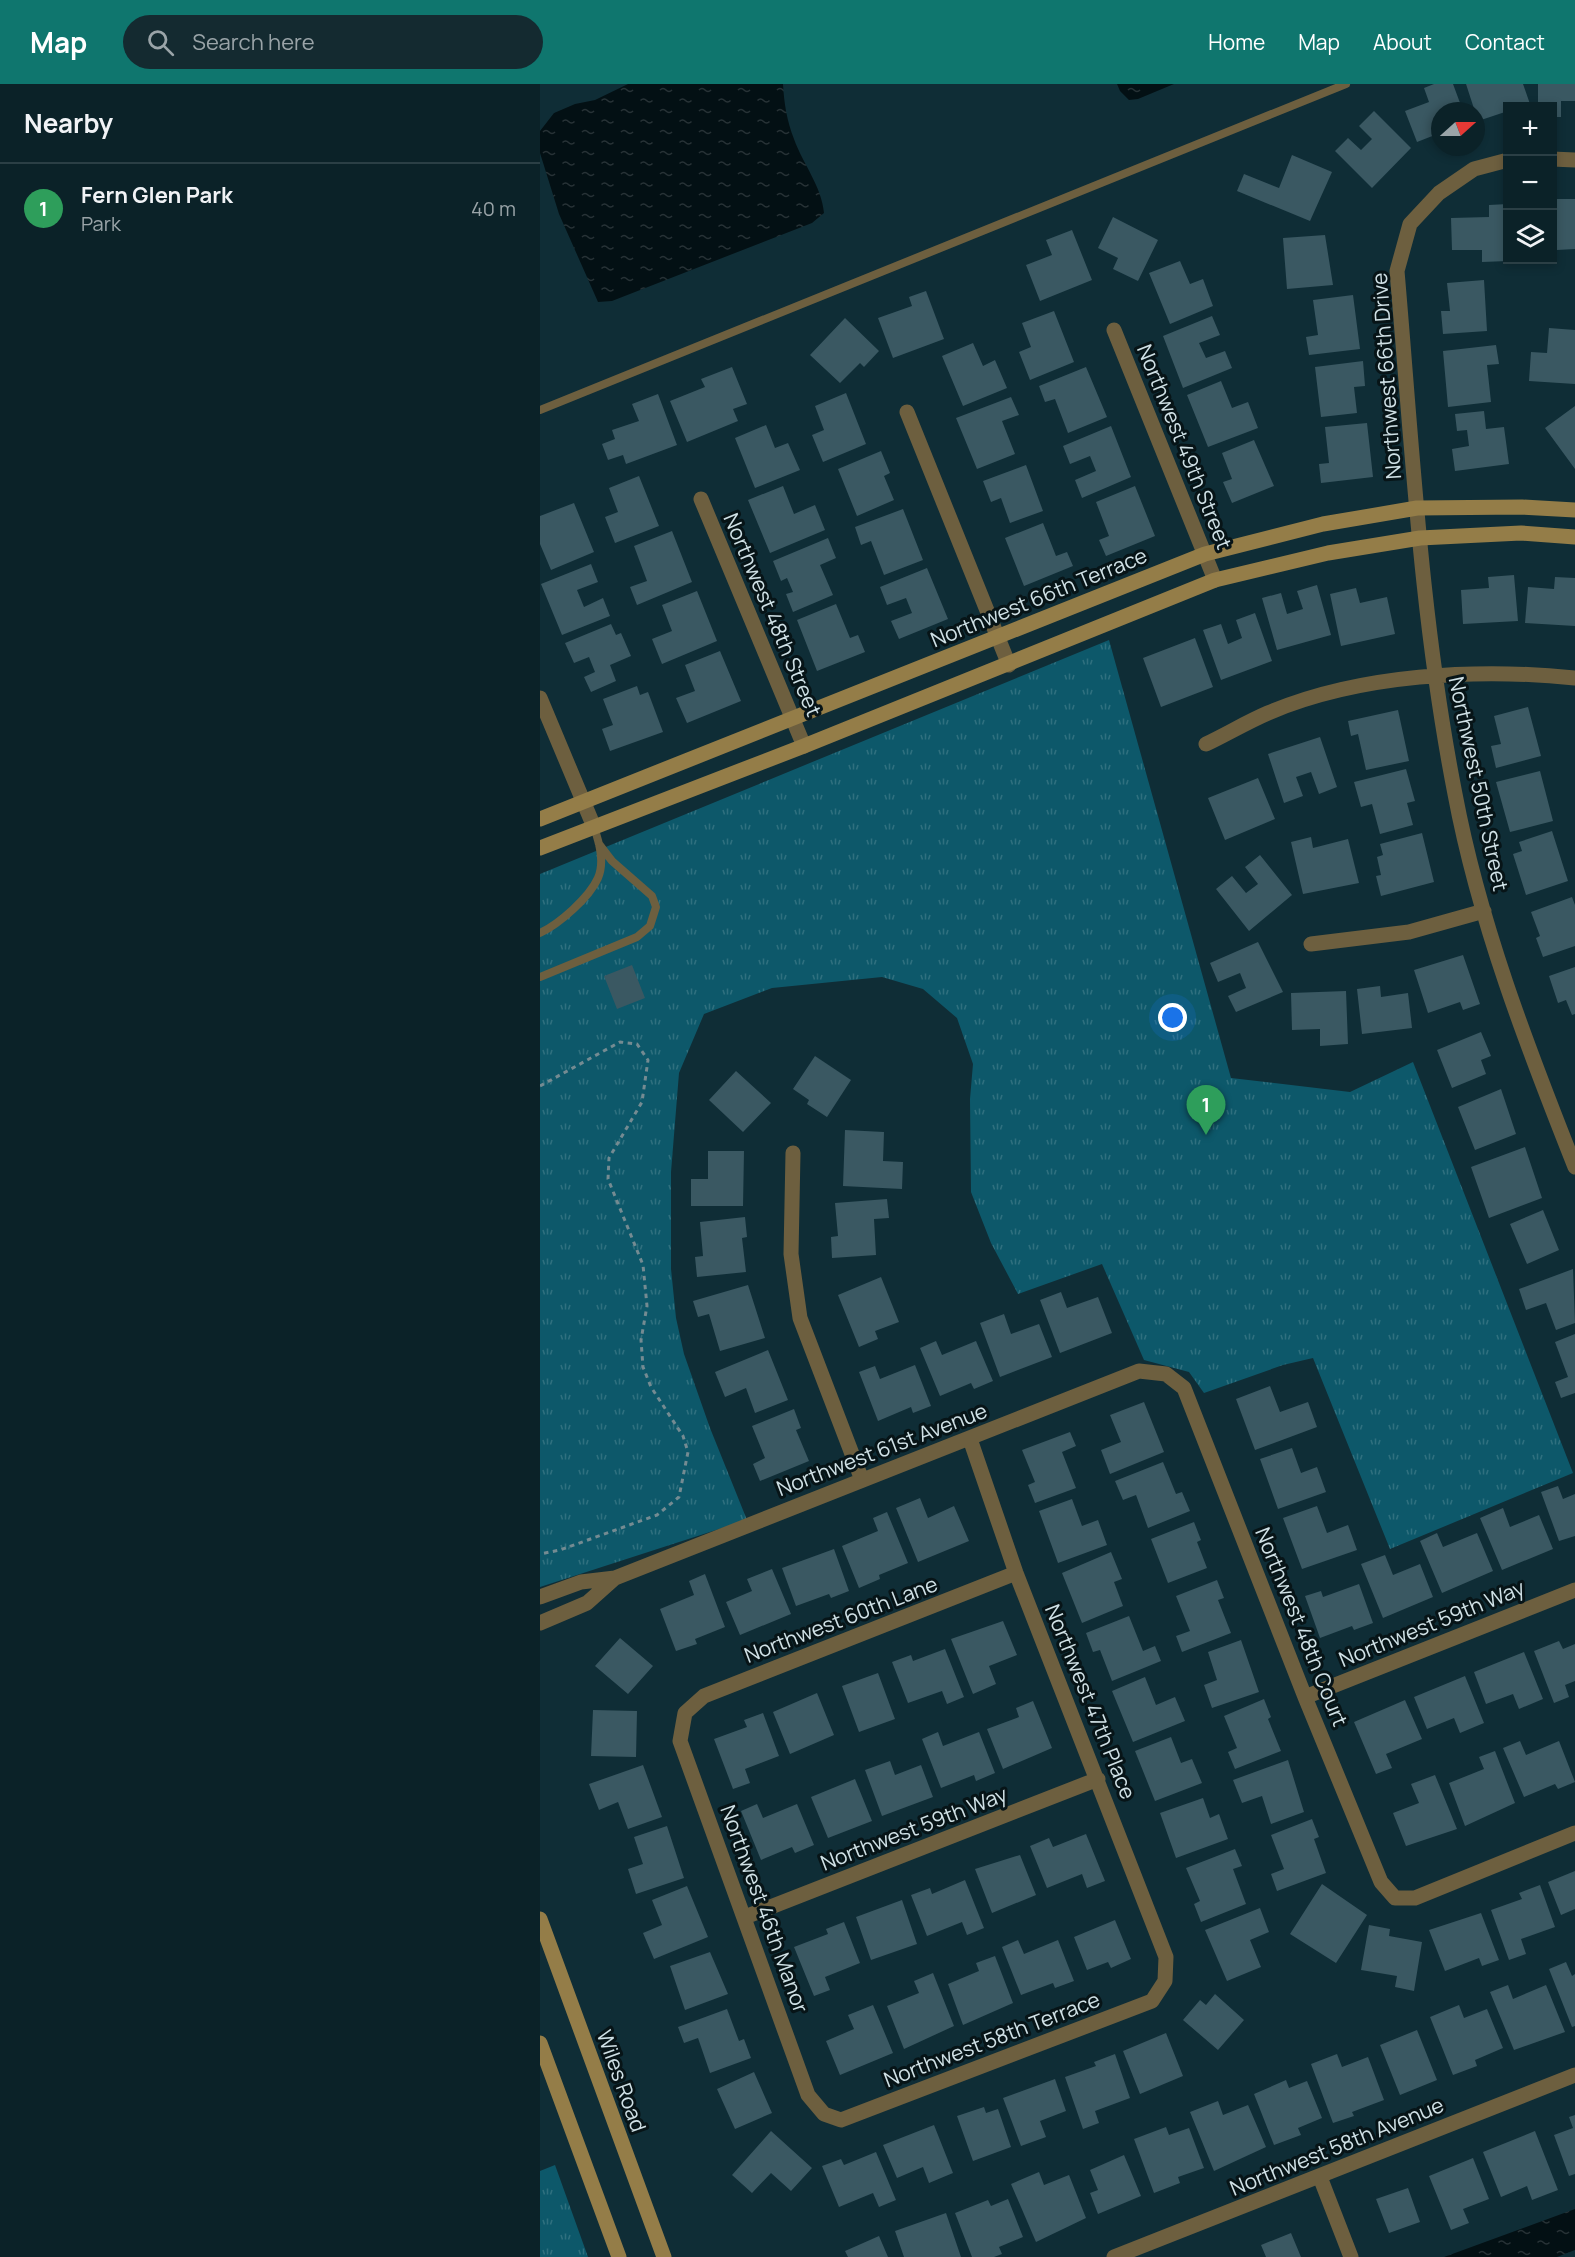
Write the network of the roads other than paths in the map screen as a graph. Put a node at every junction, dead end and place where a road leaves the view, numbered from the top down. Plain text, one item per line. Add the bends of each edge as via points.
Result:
1 (1346, 84) edge
2 (1557, 159) edge
3 (1575, 160) edge
4 (1503, 161) edge
5 (1114, 330) dead end
6 (540, 410) edge
7 (907, 412) dead end
8 (701, 499) dead end
9 (1417, 508) junction
10 (1575, 510) edge
11 (1575, 537) edge
12 (1420, 538) junction
13 (1205, 554) junction
14 (1215, 580) junction
15 (998, 638) junction
16 (1009, 665) junction
17 (1434, 675) junction
18 (1575, 678) edge
19 (540, 699) edge
20 (793, 720) junction
21 (1206, 744) dead end
22 (804, 746) junction
23 (584, 802) junction
24 (540, 819) edge
25 (594, 827) junction
26 (599, 844) junction
27 (540, 848) edge
28 (1484, 911) junction
29 (540, 933) edge
30 (1311, 944) dead end
31 (540, 977) edge
32 (793, 1153) dead end
33 (1575, 1167) edge
34 (1166, 1374) joint
35 (970, 1439) junction
36 (862, 1480) junction
37 (1016, 1573) junction
38 (615, 1578) junction
39 (1575, 1590) edge
40 (540, 1597) edge
41 (540, 1623) edge
42 (1305, 1697) junction
43 (685, 1713) joint
44 (1098, 1779) junction
45 (1575, 1833) edge
46 (746, 1917) junction
47 (540, 1919) edge
48 (1165, 1981) joint
49 (540, 2043) edge
50 (1575, 2075) edge
51 (824, 2114) joint
52 (1320, 2177) junction
53 (618, 2257) edge
54 (664, 2257) edge
55 (1114, 2257) edge
56 (1351, 2257) edge

1 - 6 lane
2 - 3 street
4 - 9 street, Northwest 66th Drive via 1473,169 1439,193 1410,224 1397,271
5 - 13 street, Northwest 49th Street
7 - 15 street
8 - 20 street, Northwest 48th Street
9 - 10 street, Northwest 66th Terrace
9 - 12 street, Northwest 66th Drive
9 - 13 street, Northwest 66th Terrace via 1323,524
11 - 12 street via 1521,533
12 - 14 street via 1328,553
12 - 17 street, Northwest 50th Street
13 - 14 street, Northwest 49th Street
13 - 15 street, Northwest 66th Terrace
14 - 16 street
15 - 16 street
15 - 20 street, Northwest 66th Terrace
16 - 22 street
17 - 18 street via 1526,673
17 - 21 street via 1338,691 1288,706
17 - 28 street, Northwest 50th Street via 1455,796
19 - 23 street
20 - 22 street, Northwest 48th Street
20 - 23 street, Northwest 66th Terrace
22 - 25 street
23 - 24 street, Northwest 66th Terrace
23 - 25 street
25 - 26 lane
25 - 27 street
26 - 29 lane via 598,878 559,923
26 - 31 lane via 612,861 652,896 656,907 650,926 637,938
28 - 30 street via 1409,932
28 - 33 street, Northwest 50th Street via 1538,1073
32 - 36 street via 791,1254 800,1318
34 - 35 street, Northwest 61st Avenue via 1139,1371
34 - 42 street, Northwest 48th Court via 1184,1388
35 - 36 street, Northwest 61st Avenue
35 - 37 street, Northwest 47th Place
36 - 38 street, Northwest 61st Avenue
37 - 43 street, Northwest 60th Lane via 704,1696
37 - 44 street, Northwest 47th Place
38 - 40 street, Northwest 61st Avenue via 581,1582
38 - 41 street, Northwest 61st Avenue via 587,1603
39 - 42 street, Northwest 59th Way
42 - 45 street, Northwest 48th Court via 1382,1882 1395,1898 1415,1898
43 - 46 street, Northwest 46th Manor via 680,1741
44 - 46 street, Northwest 59th Way
44 - 48 street, Northwest 47th Place via 1166,1957
46 - 51 street, Northwest 46th Manor via 808,2095
47 - 54 street, Wiles Road
48 - 51 street, Northwest 58th Terrace via 1152,2001 842,2120
49 - 53 street
50 - 52 street, Northwest 58th Avenue
52 - 55 street, Northwest 58th Avenue
52 - 56 street

